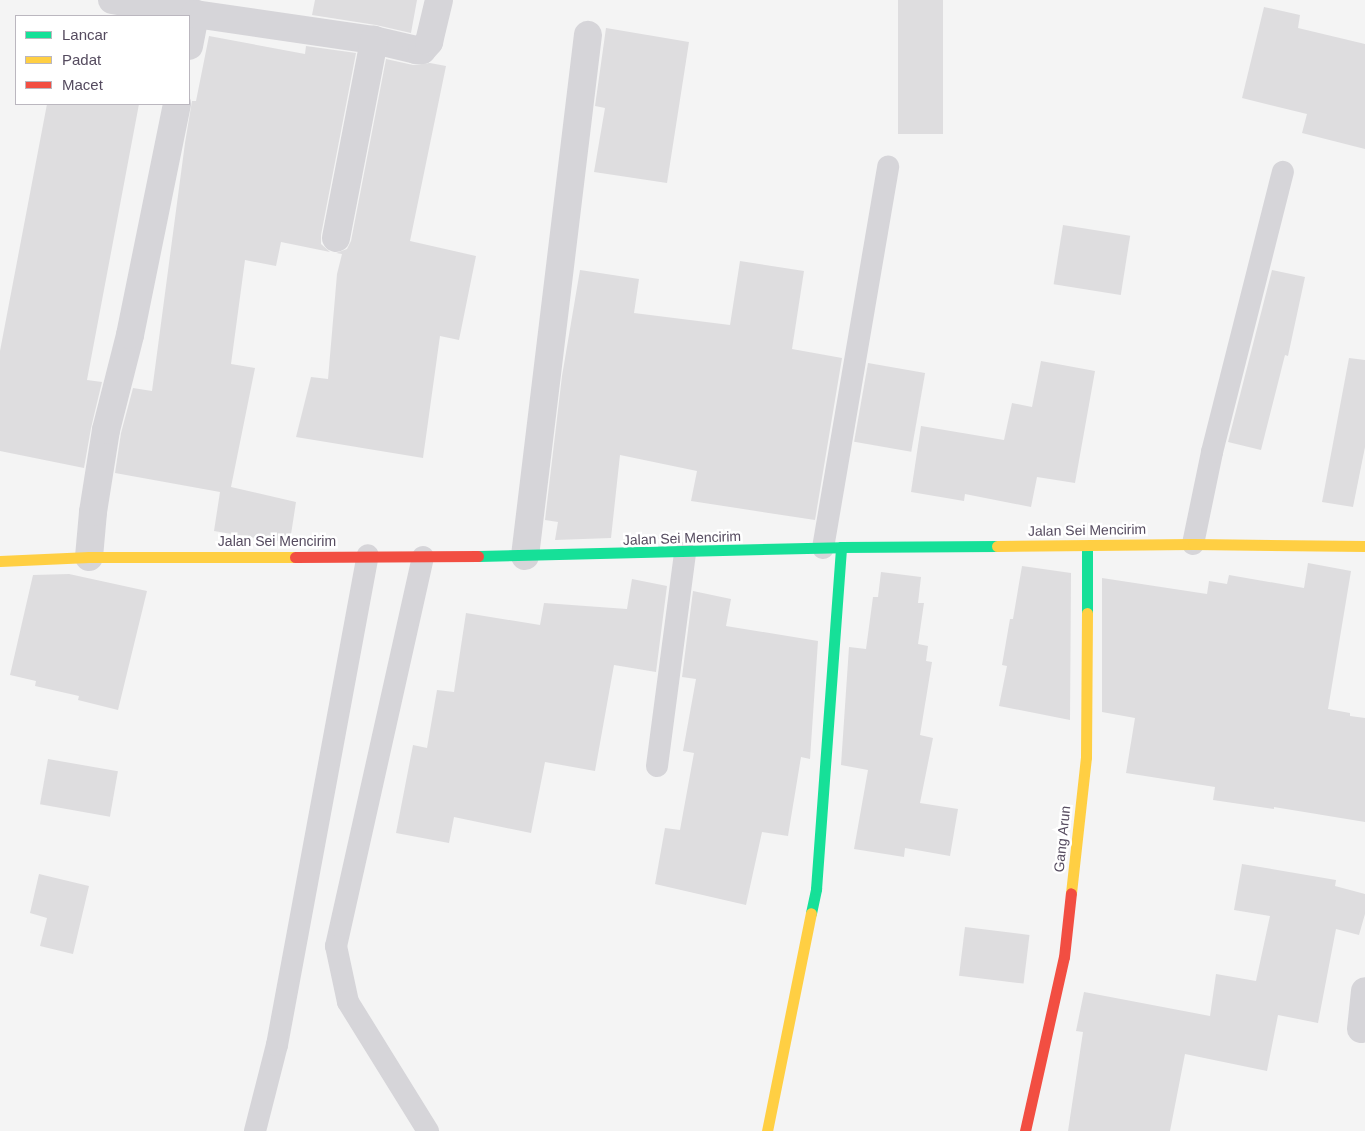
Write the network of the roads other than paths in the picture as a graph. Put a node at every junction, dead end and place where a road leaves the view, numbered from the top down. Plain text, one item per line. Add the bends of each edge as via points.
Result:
1 (112, 0) edge
2 (439, 0) edge
3 (195, 14) junction
4 (588, 35) dead end
5 (374, 40) junction
6 (190, 41) edge
7 (177, 105) edge
8 (888, 167) dead end
9 (1283, 172) dead end
10 (336, 238) dead end
11 (1193, 544) junction
12 (1087, 546) junction
13 (1365, 546) edge
14 (832, 548) junction
15 (685, 553) junction
16 (368, 555) junction
17 (525, 556) junction
18 (89, 557) junction
19 (423, 557) junction
20 (0, 561) edge
21 (657, 766) dead end
22 (1365, 991) edge
23 (1361, 1028) dead end
24 (255, 1131) edge
25 (428, 1131) edge
26 (767, 1131) edge
27 (1025, 1131) edge

1 - 3 street
2 - 5 street via 429,42 422,50
3 - 5 street
3 - 6 street
4 - 17 street
5 - 10 street
7 - 18 street via 130,335 106,430
8 - 14 lane
9 - 11 lane via 1212,452
11 - 12 street, Jalan Sei Mencirim
11 - 13 street, Jalan Sei Mencirim
12 - 14 street, Jalan Sei Mencirim
12 - 27 street, Gang Arun via 1085,766 1064,957
14 - 15 street, Jalan Sei Mencirim
14 - 26 street via 816,889
15 - 17 street, Jalan Sei Mencirim
15 - 21 lane
16 - 18 street, Jalan Sei Mencirim
16 - 19 street, Jalan Sei Mencirim
16 - 24 lane via 277,1045
17 - 19 street, Jalan Sei Mencirim
18 - 20 street, Jalan Sei Mencirim
19 - 25 lane via 336,946 348,1002
22 - 23 street

